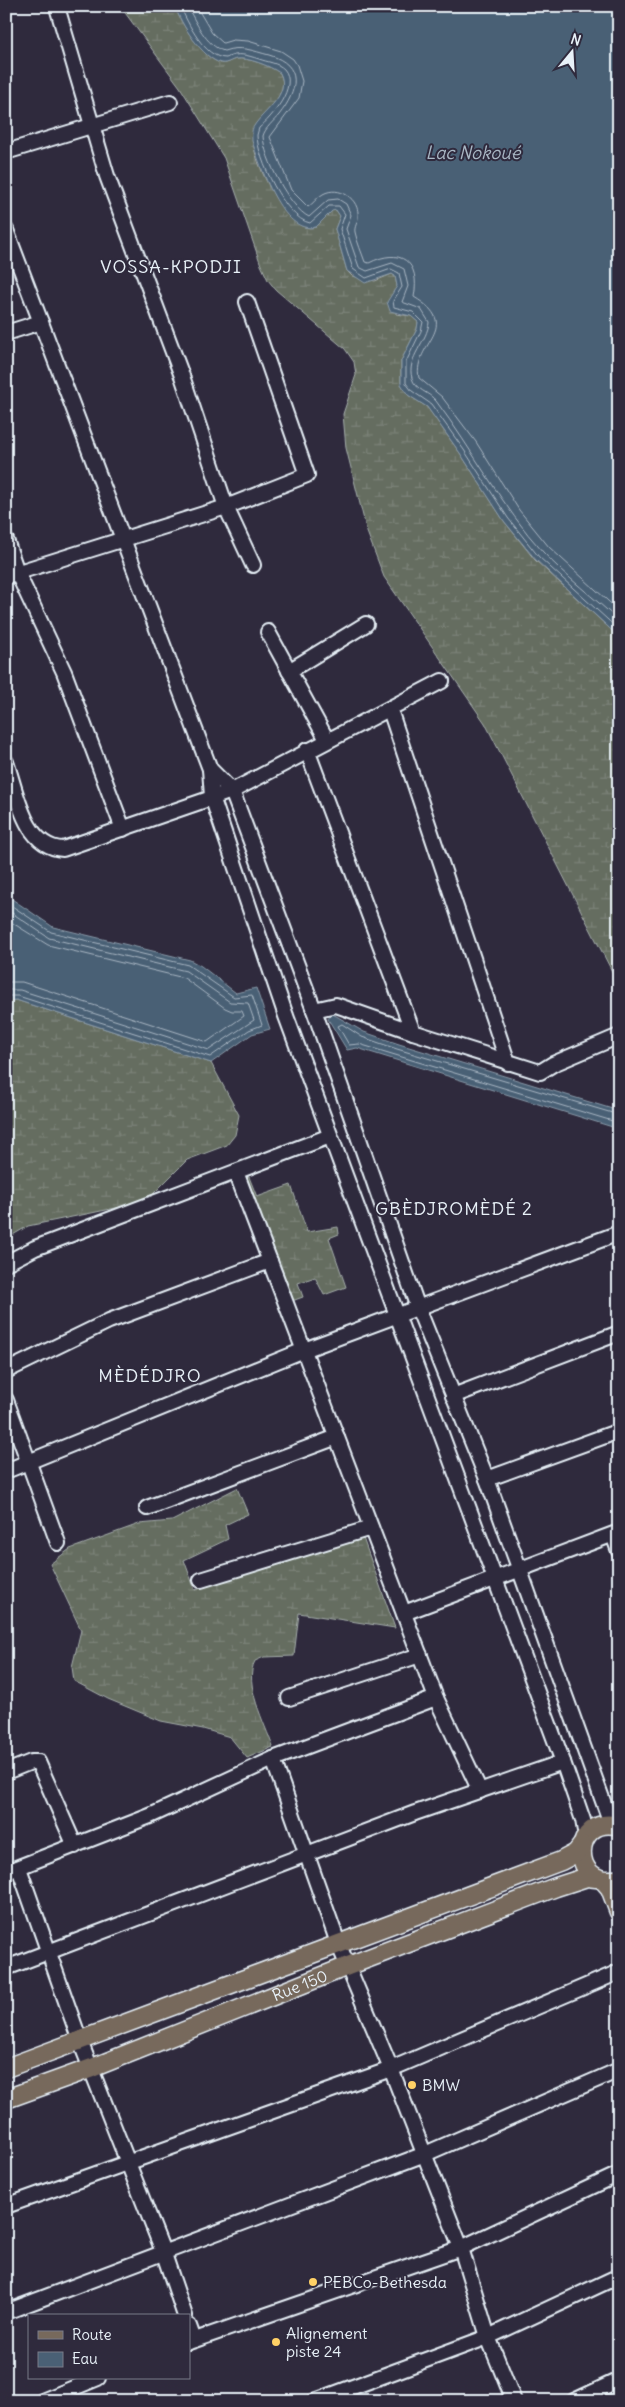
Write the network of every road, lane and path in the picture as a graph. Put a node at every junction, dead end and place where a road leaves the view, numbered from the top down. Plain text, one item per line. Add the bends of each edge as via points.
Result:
1 (57, 7) edge
2 (170, 102) dead end
3 (92, 127) junction
4 (6, 152) edge
5 (6, 230) edge
6 (10, 249) edge
7 (247, 302) dead end
8 (41, 322) junction
9 (6, 333) edge
10 (226, 506) junction
11 (6, 540) edge
12 (123, 540) junction
13 (253, 565) dead end
14 (12, 574) edge
15 (366, 624) dead end
16 (268, 632) dead end
17 (289, 671) junction
18 (442, 681) dead end
19 (390, 710) junction
20 (327, 740) junction
21 (307, 750) junction
22 (6, 762) edge
23 (210, 769) junction
24 (232, 791) junction
25 (212, 798) junction
26 (123, 829) junction
27 (314, 1010) junction
28 (413, 1032) junction
29 (619, 1036) edge
30 (508, 1063) junction
31 (330, 1136) junction
32 (236, 1172) junction
33 (619, 1233) edge
34 (270, 1261) junction
35 (6, 1263) edge
36 (418, 1308) junction
37 (396, 1316) junction
38 (619, 1333) edge
39 (304, 1350) junction
40 (6, 1371) edge
41 (453, 1396) junction
42 (6, 1400) edge
43 (619, 1431) edge
44 (337, 1437) junction
45 (30, 1462) junction
46 (6, 1471) edge
47 (487, 1479) junction
48 (147, 1508) dead end
49 (372, 1528) junction
50 (616, 1534) edge
51 (58, 1543) dead end
52 (619, 1551) edge
53 (518, 1570) junction
54 (201, 1580) dead end
55 (496, 1580) junction
56 (404, 1613) junction
57 (420, 1655) junction
58 (289, 1698) dead end
59 (436, 1698) junction
60 (273, 1759) junction
61 (563, 1762) junction
62 (6, 1772) edge
63 (480, 1791) junction
64 (616, 1825) edge
65 (584, 1841) junction
66 (74, 1846) junction
67 (308, 1854) junction
68 (13, 1870) edge
69 (606, 1879) edge
70 (619, 1912) edge
71 (338, 1943) junction
72 (50, 1951) junction
73 (348, 1966) junction
74 (6, 1968) edge
75 (619, 1972) edge
76 (80, 2040) junction
77 (6, 2068) edge
78 (92, 2068) junction
79 (391, 2069) junction
80 (619, 2070) edge
81 (6, 2100) edge
82 (425, 2154) junction
83 (127, 2162) junction
84 (619, 2174) edge
85 (6, 2206) edge
86 (461, 2248) junction
87 (164, 2254) junction
88 (619, 2276) edge
89 (6, 2312) edge
90 (184, 2314) edge
91 (488, 2337) junction
92 (191, 2341) edge
93 (93, 2380) edge
94 (619, 2380) edge
95 (42, 2401) edge
96 (315, 2401) edge
97 (514, 2401) edge
98 (574, 2401) edge

1 - 3 street
2 - 3 street
3 - 4 street
3 - 10 street
5 - 6 street
6 - 8 street
7 - 10 street via 307,475
8 - 9 street
8 - 12 street
10 - 12 street
10 - 13 street
11 - 14 street
12 - 14 street
12 - 23 street
14 - 26 street via 64,672
15 - 17 street
16 - 17 street
17 - 20 street
18 - 19 street
19 - 20 street
19 - 30 street
20 - 21 street
21 - 24 street
21 - 28 street
22 - 26 street via 25,818 45,845 64,849
23 - 24 street
23 - 25 street
24 - 25 street
24 - 27 street
25 - 26 street
25 - 31 street
27 - 28 street via 336,1005
27 - 36 street
28 - 30 street
29 - 30 street via 540,1072
31 - 32 street
31 - 37 street
32 - 34 street
32 - 35 street via 35,1248
33 - 36 street
34 - 39 street
34 - 40 street via 109,1321
36 - 37 street
36 - 41 street
37 - 39 street
37 - 55 street
38 - 41 street
39 - 44 street
39 - 45 street
41 - 47 street
42 - 45 street
43 - 47 street
44 - 48 street
44 - 49 street
45 - 46 street
45 - 51 street
47 - 53 street
49 - 54 street
49 - 56 street
50 - 52 street
50 - 53 street
53 - 55 street
53 - 64 street
55 - 56 street
55 - 61 street
56 - 57 street
57 - 58 street
57 - 59 street
59 - 60 street
59 - 63 street
60 - 66 street via 150,1816
60 - 67 street
61 - 63 street
61 - 65 street via 584,1820
62 - 66 street via 38,1762
63 - 67 street
64 - 65 main road, Rue 150 via 598,1827
65 - 69 main road via 582,1860 585,1867
65 - 71 main road, Rue 150 via 576,1853 561,1861
66 - 68 street
67 - 71 street
67 - 72 street
68 - 72 street
69 - 70 main road
69 - 73 main road, Rue 150 via 570,1882
71 - 73 street
71 - 76 main road, Rue 150
72 - 74 street
72 - 76 street
73 - 78 main road, Rue 150
73 - 79 street
75 - 79 street
76 - 77 main road, Rue 150
76 - 78 street
78 - 81 main road, Rue 150
78 - 83 street
79 - 82 street
79 - 83 street
80 - 82 street
82 - 86 street
82 - 87 street
83 - 85 street
83 - 87 street
84 - 86 street
86 - 91 street
86 - 92 street
87 - 89 street
87 - 90 street
88 - 91 street
91 - 96 street
91 - 97 street
93 - 95 street
94 - 98 street

